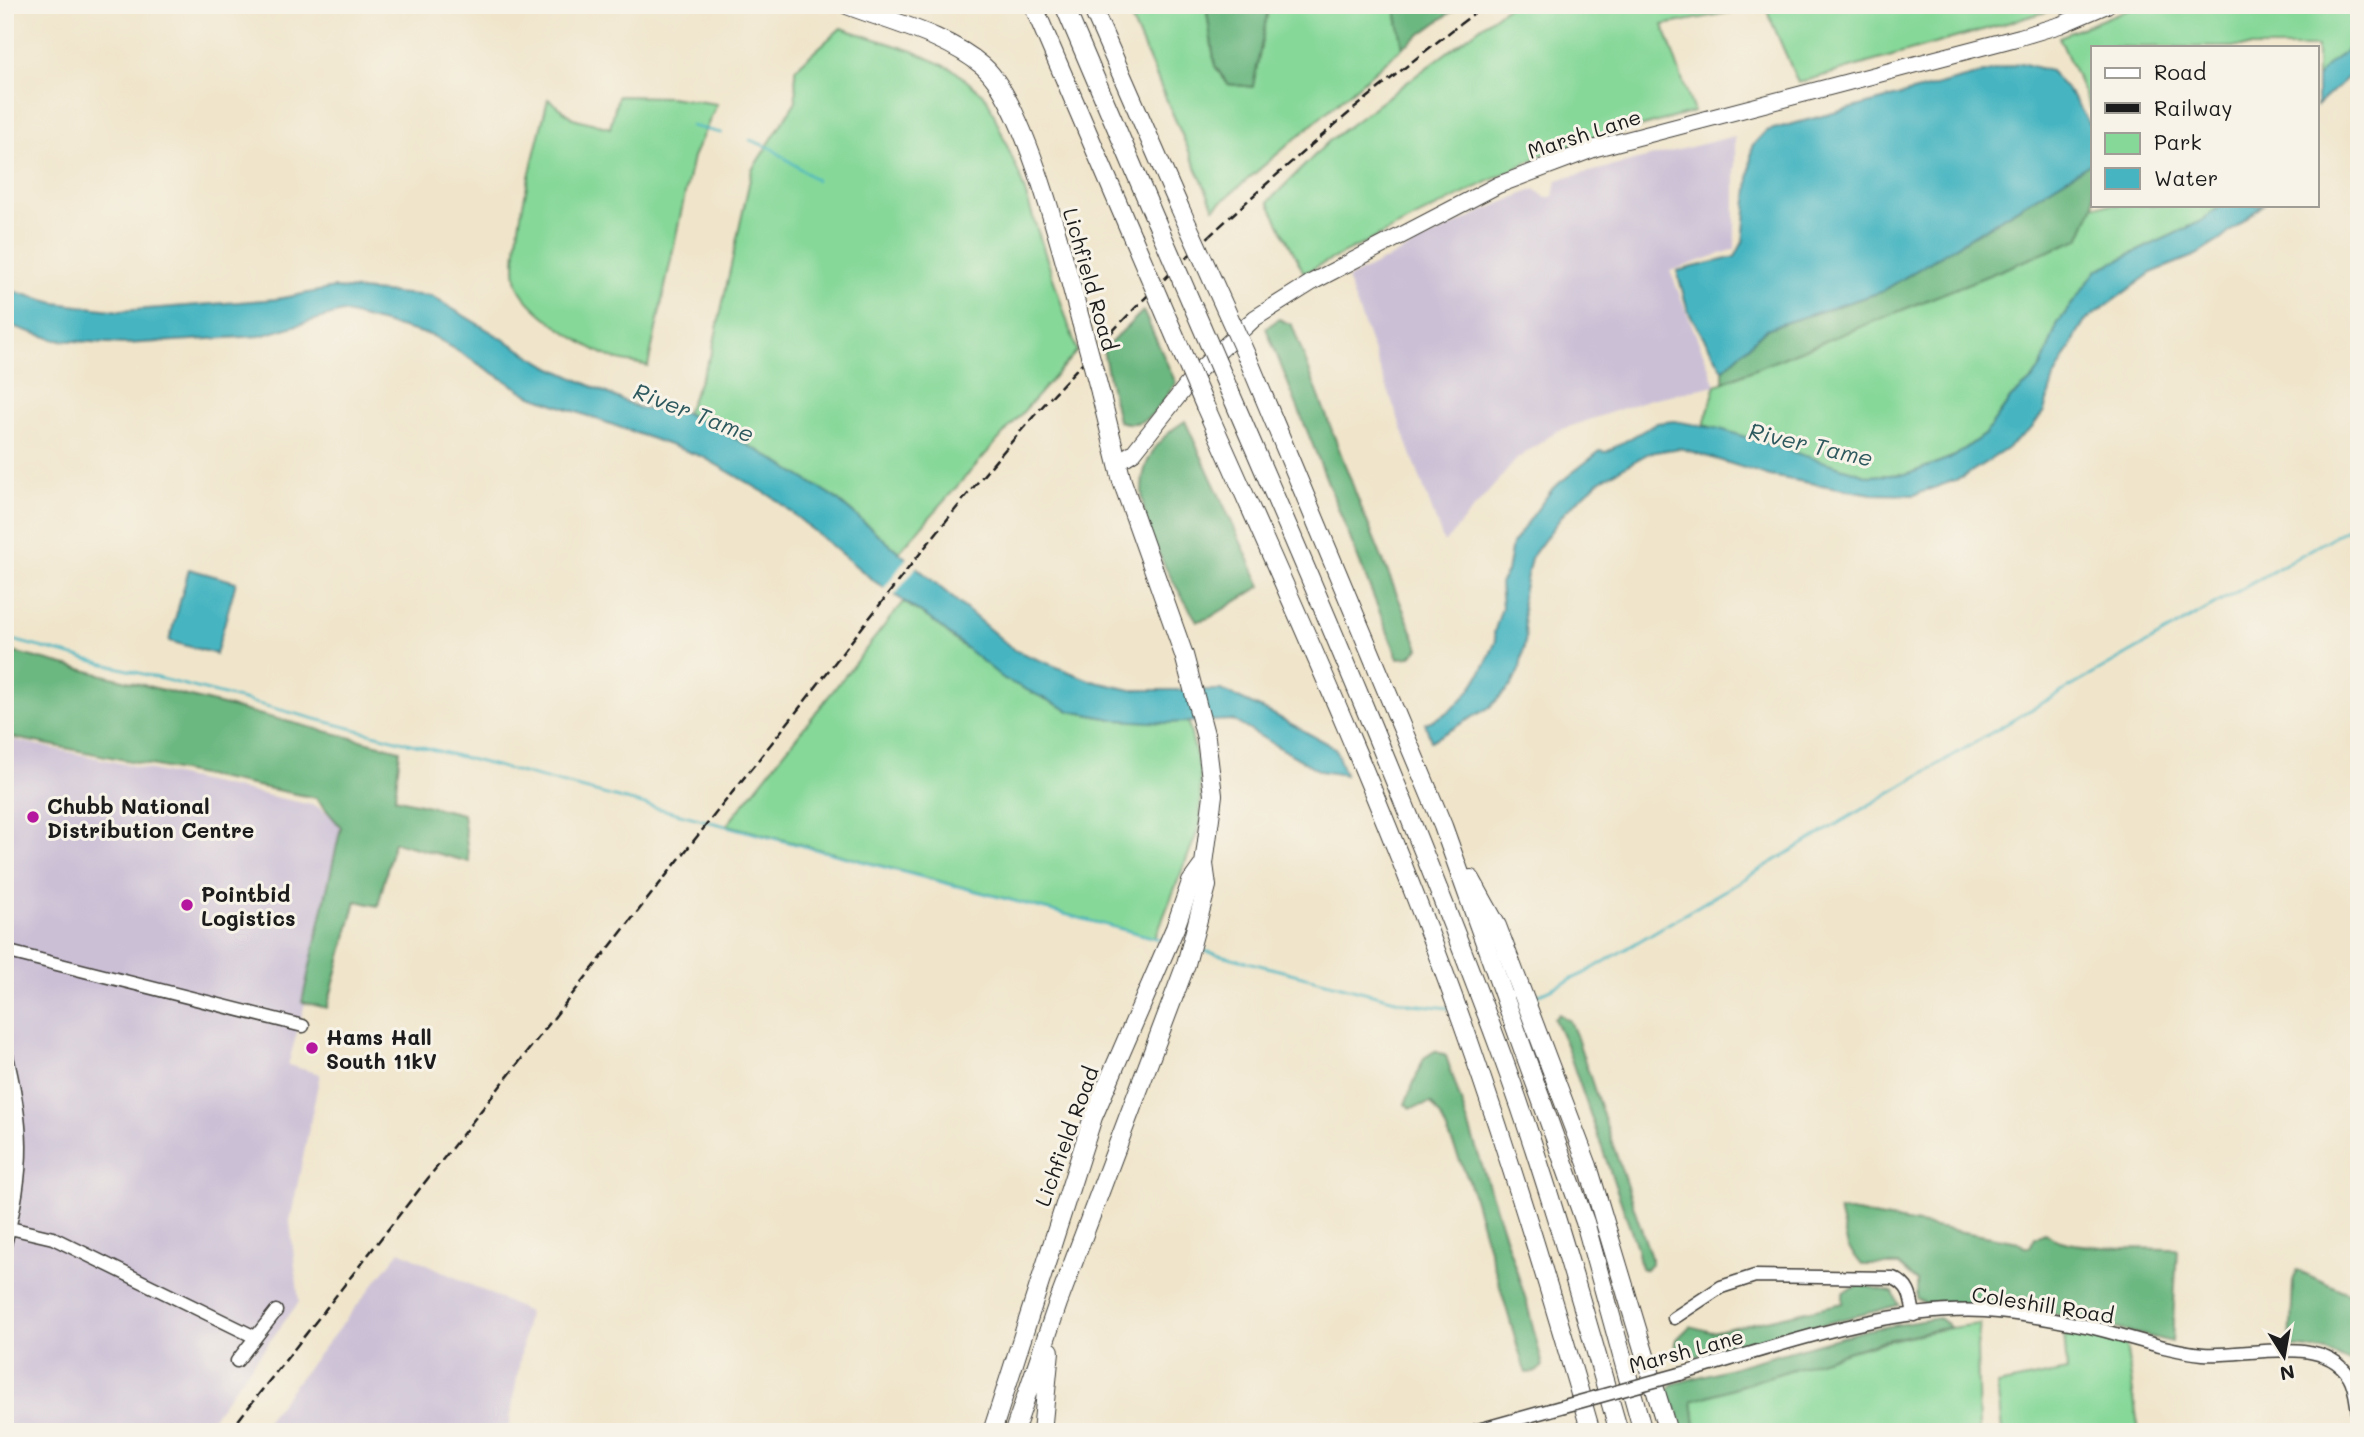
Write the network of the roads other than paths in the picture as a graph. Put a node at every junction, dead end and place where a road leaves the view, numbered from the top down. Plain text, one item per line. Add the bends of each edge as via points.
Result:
1 (847, 5) edge
2 (1064, 5) edge
3 (1091, 5) edge
4 (2107, 5) edge
5 (1036, 11) edge
6 (1116, 454) junction
7 (1443, 826) junction
8 (1204, 864) junction
9 (6, 952) edge
10 (303, 1026) dead end
11 (5, 1048) edge
12 (10, 1228) junction
13 (5, 1244) edge
14 (1058, 1303) junction
15 (276, 1311) dead end
16 (1914, 1315) junction
17 (1674, 1318) dead end
18 (255, 1337) junction
19 (237, 1361) dead end
20 (2359, 1417) edge
21 (992, 1432) edge
22 (1014, 1432) edge
23 (1042, 1432) edge
24 (1471, 1432) edge
25 (1591, 1432) edge
26 (1619, 1432) edge
27 (1643, 1432) edge
28 (1668, 1432) edge

1 - 6 highway, Lichfield Road, bridge via 967,54 997,80 1020,124
2 - 26 highway, bridge via 1379,740 1478,993 1551,1205
3 - 7 highway, bridge via 1248,359
4 - 6 main road, Marsh Lane via 2020,37 1596,148 1498,185 1283,298 1198,371 1134,452
5 - 25 highway, bridge via 1368,783 1451,992
6 - 8 highway, Lichfield Road via 1184,655 1206,738 1213,795
7 - 27 highway via 1586,1222
7 - 28 highway via 1497,926 1520,981 1588,1166
8 - 14 highway, Lichfield Road via 1207,886 1196,933
8 - 21 highway, Lichfield Road via 1191,882 1093,1117
9 - 10 street
11 - 12 street via 19,1107 22,1156
12 - 13 street
12 - 18 street via 53,1238
14 - 22 highway, Lichfield Road
14 - 23 highway
15 - 18 street
16 - 17 street via 1909,1290 1893,1278 1755,1276 1721,1287
16 - 20 street, Coleshill Road via 1987,1311 2089,1327 2203,1354 2307,1351 2343,1368 2353,1386
16 - 24 street, Marsh Lane, bridge via 1838,1331
18 - 19 street

